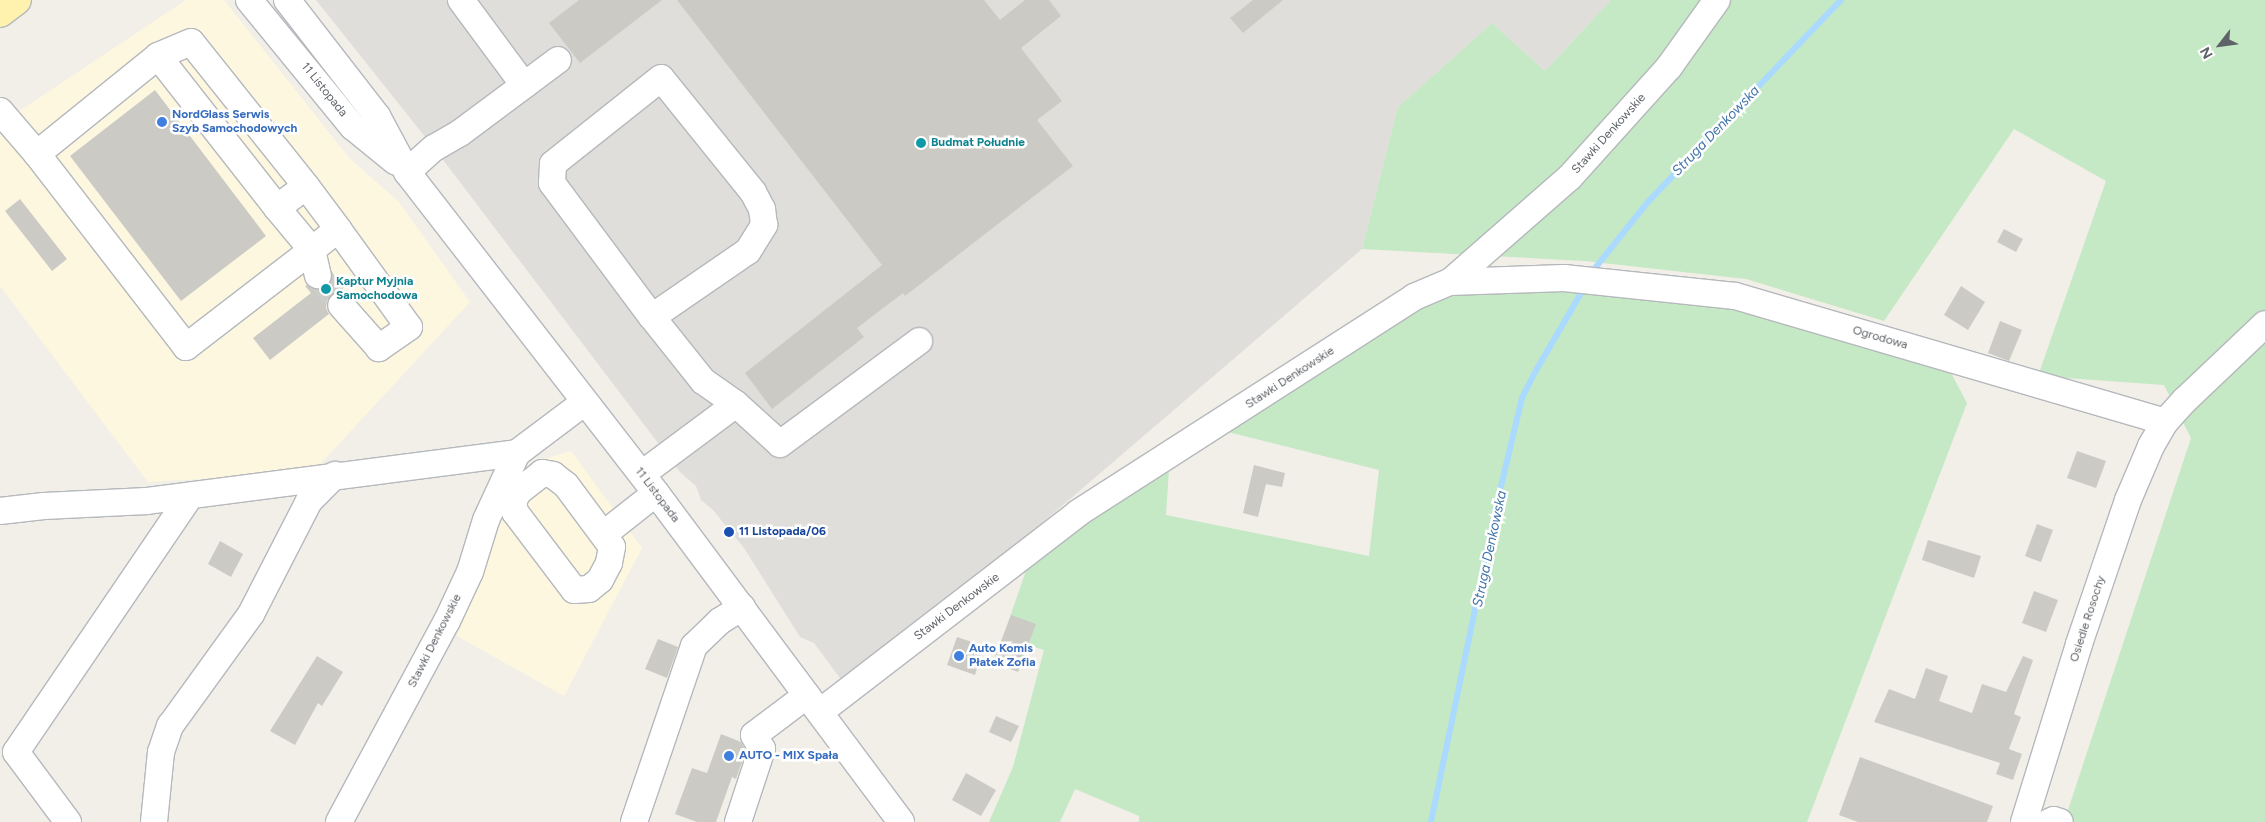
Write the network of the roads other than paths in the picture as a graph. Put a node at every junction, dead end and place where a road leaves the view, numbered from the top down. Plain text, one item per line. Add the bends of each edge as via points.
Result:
1 (17, 0) edge
2 (249, 0) edge
3 (287, 0) edge
4 (461, 0) edge
5 (1717, 0) edge
6 (0, 13) edge
7 (158, 56) junction
8 (558, 60) dead end
9 (524, 85) junction
10 (0, 111) edge
11 (37, 154) junction
12 (408, 172) junction
13 (306, 186) junction
14 (277, 208) junction
15 (338, 229) junction
16 (312, 250) junction
17 (318, 275) tunnel mouth
18 (1450, 282) junction
19 (341, 305) tunnel mouth
20 (652, 317) junction
21 (2265, 324) edge
22 (919, 341) dead end
23 (585, 402) junction
24 (736, 404) junction
25 (2165, 422) junction
26 (517, 453) junction
27 (335, 475) junction
28 (649, 484) junction
29 (190, 496) junction
30 (0, 511) edge
31 (604, 534) dead end
32 (742, 607) junction
33 (813, 704) junction
34 (68, 822) edge
35 (154, 822) edge
36 (339, 822) edge
37 (634, 822) edge
38 (738, 822) edge
39 (901, 822) edge
40 (2024, 822) edge
41 (2049, 822) edge
42 (2060, 822) edge

1 - 6 main road
2 - 12 street, 11 Listopada via 353,127
3 - 12 street, 11 Listopada via 377,116
4 - 9 street
5 - 18 street, Stawki Denkowskie via 1669,67 1570,177
7 - 11 street
7 - 13 street via 192,42
7 - 14 street
8 - 9 street
9 - 12 street via 460,133 434,148
10 - 11 street
11 - 16 street via 186,347
12 - 23 street, 11 Listopada
13 - 14 street
13 - 15 street
14 - 16 street
15 - 16 street
15 - 19 street via 409,327 379,348
16 - 17 street
18 - 25 street, Ogrodowa via 1564,278 1735,296
18 - 33 street, Stawki Denkowskie via 1414,297 1078,513
20 - 20 street via 558,192 552,183 551,172 553,164 661,78 754,192 762,209 764,225 748,251
20 - 24 street via 703,381
21 - 25 street
22 - 24 street via 780,444
23 - 26 street, Stawki Denkowskie
23 - 28 street, 11 Listopada
24 - 28 street
25 - 40 street, Osiedle Rosochy via 2128,500
26 - 27 street, Stawki Denkowskie
26 - 36 street, Stawki Denkowskie via 486,520 470,572 447,621
27 - 29 street, Stawki Denkowskie
27 - 35 street via 309,501 251,614 170,726 161,752
28 - 31 street
28 - 32 street, 11 Listopada
29 - 30 street, Stawki Denkowskie
29 - 34 street via 16,752
32 - 33 street, 11 Listopada
32 - 37 street via 694,646
33 - 38 street, Stawki Denkowskie via 754,735 762,749
33 - 39 street, 11 Listopada
41 - 42 street

